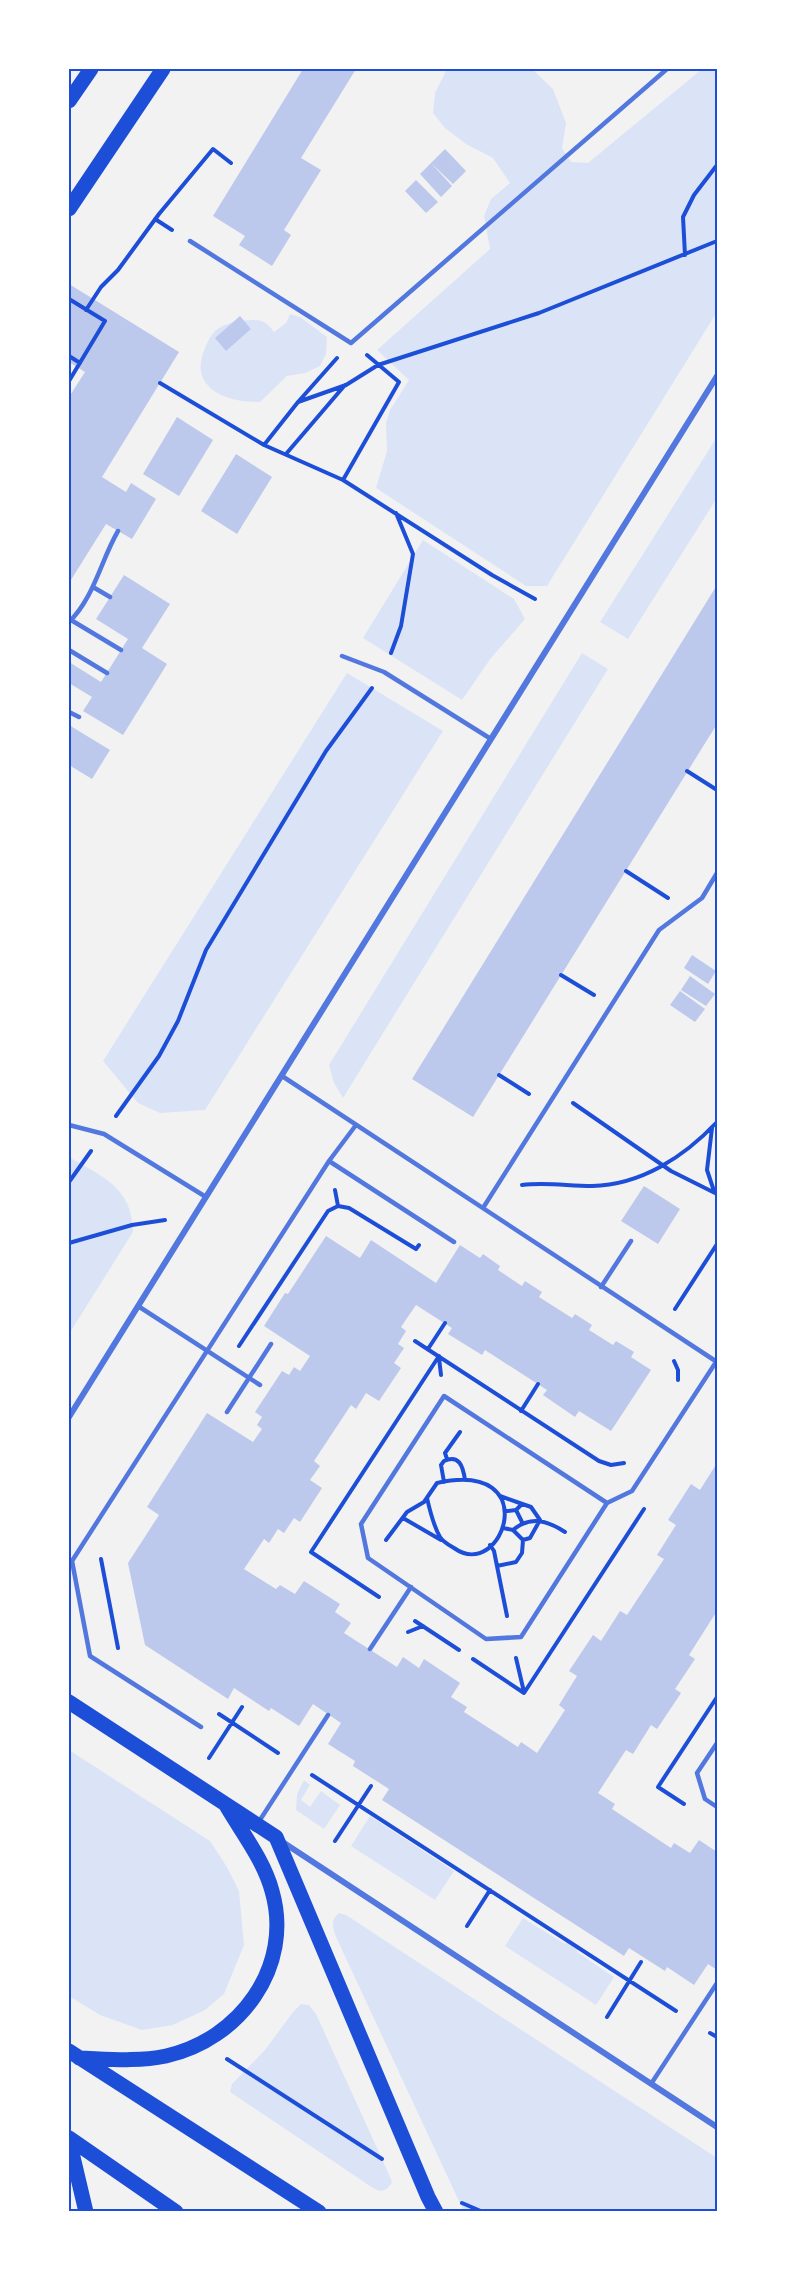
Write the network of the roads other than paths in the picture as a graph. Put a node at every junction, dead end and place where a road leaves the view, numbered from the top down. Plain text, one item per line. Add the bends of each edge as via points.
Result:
1 (91, 69) edge
2 (162, 69) edge
3 (667, 69) edge
4 (69, 101) edge
5 (69, 209) edge
6 (190, 241) dead end
7 (717, 376) edge
8 (118, 531) dead end
9 (93, 587) junction
10 (110, 597) dead end
11 (70, 621) edge
12 (69, 650) edge
13 (121, 650) dead end
14 (342, 656) dead end
15 (107, 673) dead end
16 (69, 712) edge
17 (79, 717) dead end
18 (491, 739) junction
19 (717, 873) edge
20 (282, 1076) junction
21 (69, 1125) edge
22 (356, 1125) junction
23 (329, 1161) junction
24 (206, 1197) junction
25 (483, 1209) junction
26 (631, 1241) dead end
27 (454, 1242) dead end
28 (601, 1287) junction
29 (138, 1306) junction
30 (271, 1344) dead end
31 (207, 1350) junction
32 (717, 1362) edge
33 (249, 1378) junction
34 (260, 1385) dead end
35 (227, 1412) dead end
36 (69, 1417) edge
37 (607, 1503) junction
38 (411, 1587) junction
39 (370, 1649) dead end
40 (69, 1702) edge
41 (328, 1715) dead end
42 (201, 1727) dead end
43 (717, 1743) edge
44 (224, 1802) junction
45 (717, 1807) edge
46 (257, 1825) junction
47 (276, 1837) junction
48 (247, 1841) junction
49 (717, 1983) edge
50 (74, 2055) edge
51 (651, 2084) junction
52 (717, 2127) edge
53 (69, 2139) edge
54 (86, 2212) edge
55 (176, 2212) edge
56 (319, 2212) edge
57 (436, 2212) edge

1 - 4 main road
2 - 5 main road
3 - 6 lane via 351,343
7 - 18 street
8 - 9 lane
9 - 10 lane
9 - 11 lane via 80,612
11 - 13 lane
12 - 15 lane
14 - 18 lane via 384,672
16 - 17 lane
18 - 20 street
19 - 25 lane via 702,898 659,930
20 - 22 lane
20 - 24 street
21 - 24 lane via 104,1134
22 - 23 lane
22 - 25 lane
23 - 27 lane
23 - 31 lane
24 - 29 street
25 - 28 lane
26 - 28 lane
28 - 32 lane
29 - 31 lane
29 - 36 street
30 - 33 lane
31 - 33 lane
31 - 42 lane via 72,1561 90,1656
32 - 37 lane via 632,1491
33 - 34 lane
33 - 35 lane
37 - 38 lane via 521,1637 486,1639
37 - 38 lane via 444,1396 361,1524 368,1558
38 - 39 lane
40 - 44 main road
41 - 46 lane
43 - 45 lane via 697,1773 705,1799
44 - 46 main road
44 - 48 main road
46 - 47 main road
46 - 48 main road
47 - 51 street
47 - 57 main road
48 - 50 main road via 266,1873 276,1921 272,1962 265,1982 240,2016 200,2044 168,2055 148,2059
49 - 51 lane
50 - 56 main road
51 - 52 street
53 - 54 main road
53 - 55 main road

